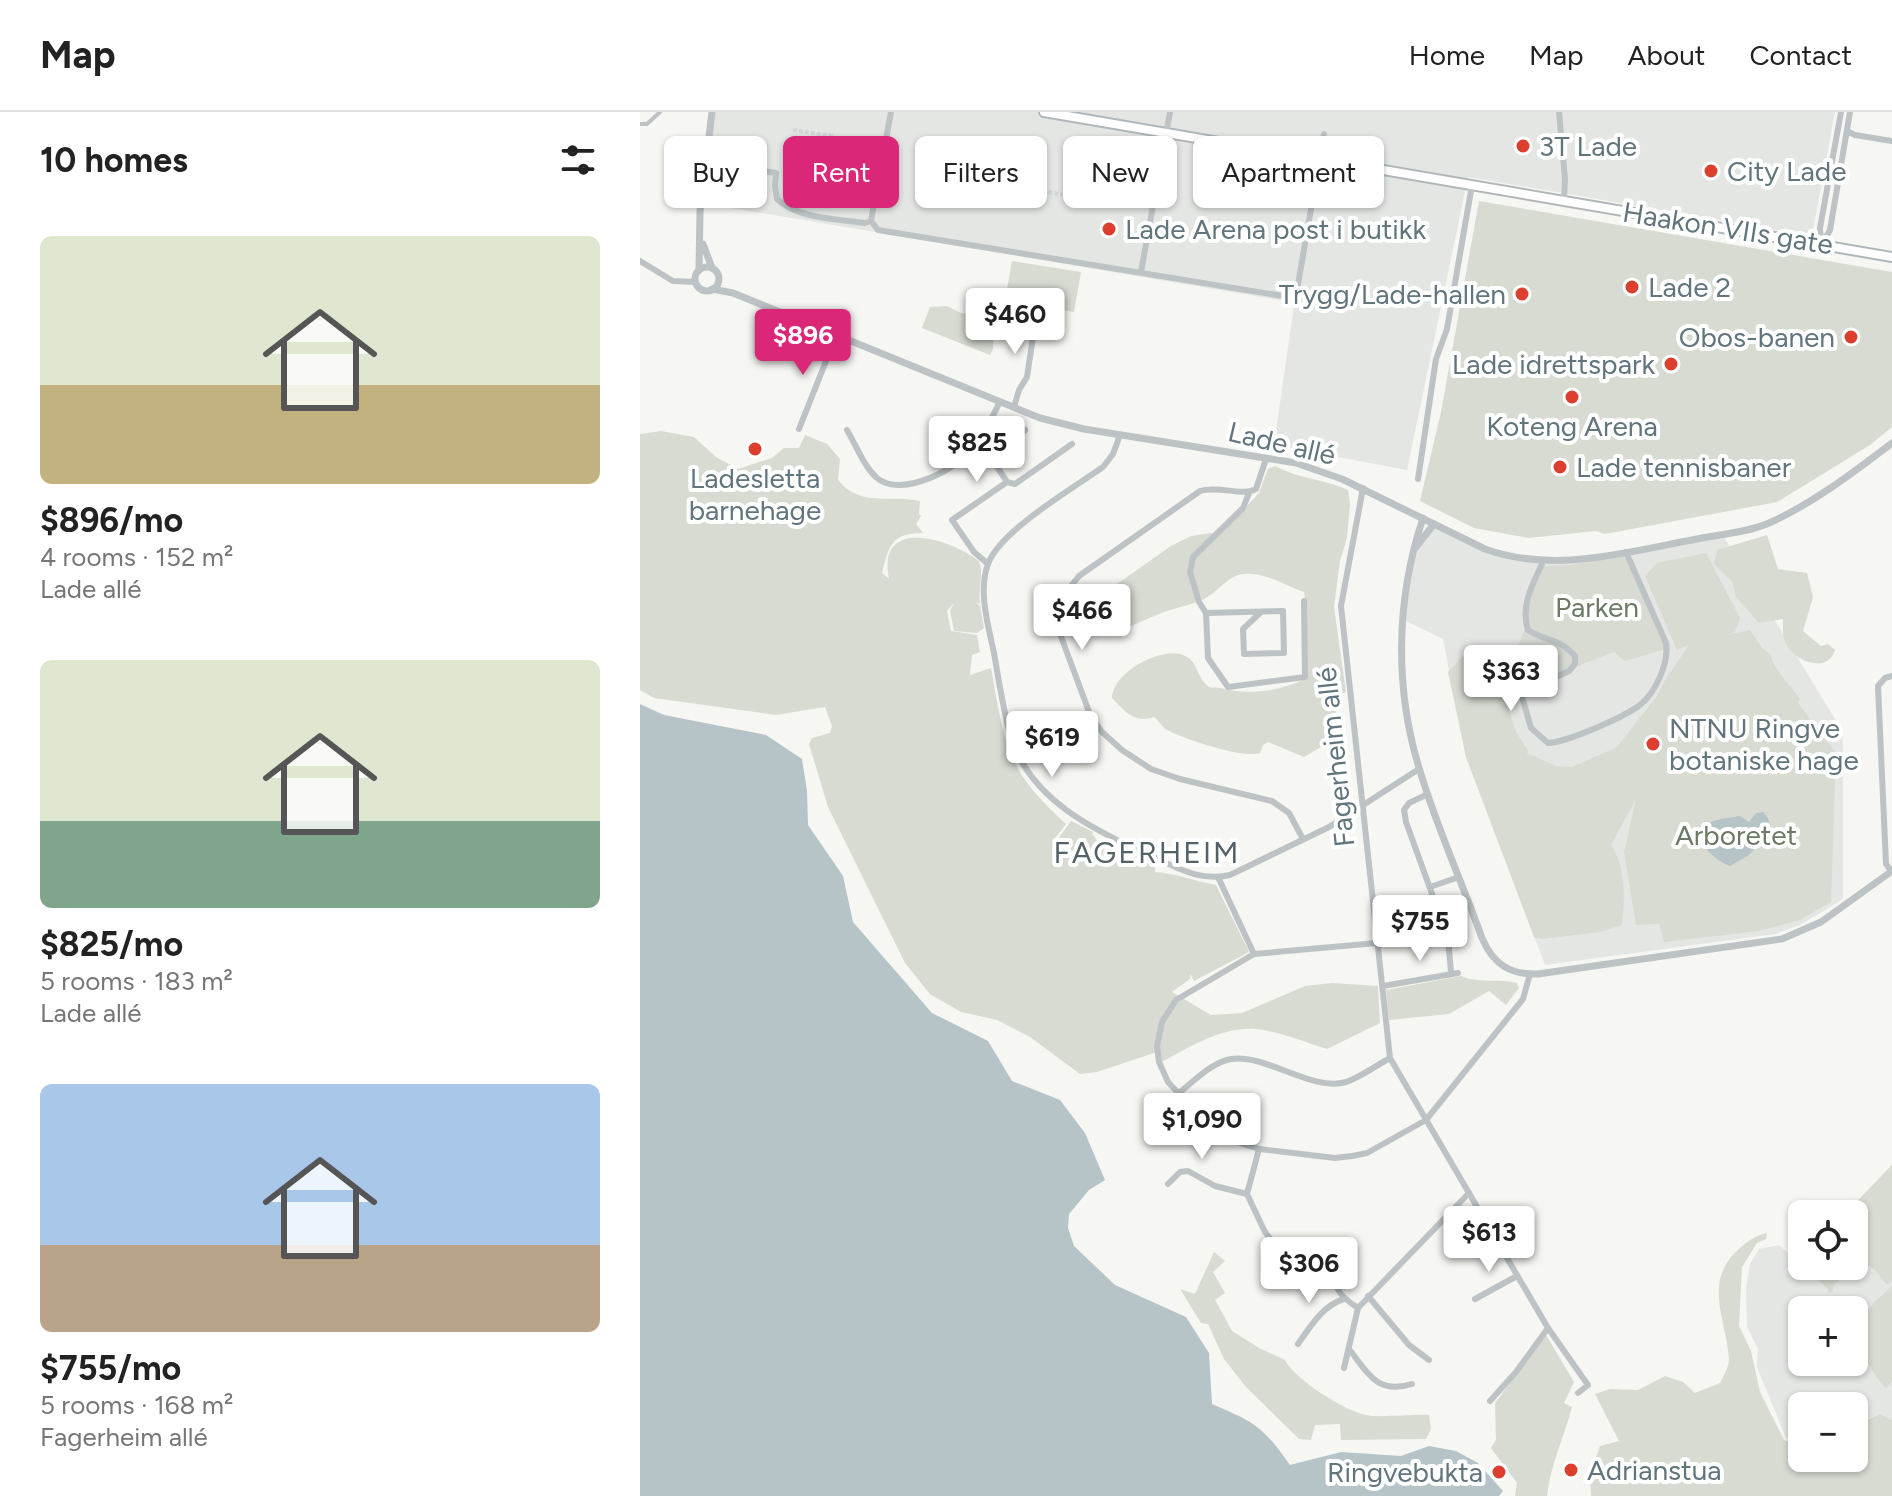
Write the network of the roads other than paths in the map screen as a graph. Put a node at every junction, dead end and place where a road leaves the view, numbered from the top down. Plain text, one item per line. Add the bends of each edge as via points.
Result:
1 (660, 112) edge
2 (891, 112) edge
3 (1044, 112) edge
4 (1170, 112) edge
5 (1559, 112) edge
6 (1841, 112) edge
7 (1850, 112) edge
8 (713, 114) edge
9 (640, 124) edge
10 (1847, 131) junction
11 (1165, 133) junction
12 (710, 136) edge
13 (1193, 138) edge
14 (1892, 141) edge
15 (1384, 171) edge
16 (767, 172) edge
17 (1472, 185) junction
18 (1564, 201) junction
19 (702, 208) edge
20 (1310, 208) edge
21 (871, 221) junction
22 (700, 238) junction
23 (1822, 244) junction
24 (1892, 257) edge
25 (640, 261) edge
26 (712, 268) junction
27 (699, 270) junction
28 (1141, 272) junction
29 (695, 282) junction
30 (715, 286) junction
31 (1037, 310) dead end
32 (836, 336) junction
33 (1000, 402) junction
34 (1014, 407) junction
35 (799, 429) dead end
36 (847, 430) dead end
37 (1025, 430) dead end
38 (1120, 435) junction
39 (1892, 443) edge
40 (1072, 444) dead end
41 (1266, 459) junction
42 (1418, 479) dead end
43 (1007, 482) junction
44 (1363, 488) junction
45 (1249, 493) junction
46 (1423, 518) junction
47 (1434, 524) junction
48 (1412, 552) junction
49 (1626, 552) junction
50 (1543, 562) junction
51 (988, 564) junction
52 (1304, 601) dead end
53 (1261, 612) junction
54 (1206, 613) junction
55 (1892, 676) edge
56 (1419, 769) junction
57 (1892, 792) edge
58 (1882, 793) junction
59 (1428, 794) junction
60 (1362, 806) junction
61 (1303, 839) junction
62 (1892, 872) edge
63 (1218, 877) junction
64 (1459, 877) junction
65 (1430, 887) junction
66 (1377, 943) junction
67 (1254, 954) junction
68 (1530, 974) junction
69 (1383, 986) junction
70 (1390, 1058) junction
71 (1179, 1093) junction
72 (1426, 1120) junction
73 (1259, 1149) junction
74 (1168, 1184) dead end
75 (1469, 1193) junction
76 (1247, 1194) junction
77 (1288, 1262) dead end
78 (1340, 1262) dead end
79 (1517, 1276) junction
80 (1368, 1296) junction
81 (1344, 1299) junction
82 (1475, 1299) dead end
83 (1358, 1308) junction
84 (1548, 1328) junction
85 (1298, 1344) dead end
86 (1349, 1349) junction
87 (1429, 1360) dead end
88 (1344, 1368) dead end
89 (1412, 1384) dead end
90 (1578, 1393) dead end
91 (1490, 1401) dead end

1 - 9 street
2 - 21 street
3 - 11 main road, Haakon VIIs gate
4 - 11 street
5 - 18 street
6 - 23 street via 1820,228
7 - 10 street
8 - 12 street
10 - 14 street
10 - 23 street via 1830,230
11 - 13 main road, Haakon VIIs gate
11 - 28 street
15 - 17 main road, Haakon VIIs gate
16 - 21 street via 776,173 777,199 791,208
17 - 18 main road, Haakon VIIs gate
17 - 42 street
18 - 23 main road, Haakon VIIs gate
19 - 22 street
20 - 28 street via 1293,296
21 - 28 street via 878,230
22 - 26 street
22 - 27 street
23 - 24 main road, Haakon VIIs gate
25 - 29 street via 673,281
26 - 27 street
26 - 30 street
27 - 29 street
29 - 30 street via 702,290
30 - 32 street, Lade allé
31 - 34 street via 1027,377
32 - 33 street, Lade allé
32 - 35 street
33 - 34 street, Lade allé
33 - 36 street via 976,447 934,476 912,484 877,478
34 - 38 street, Lade allé
37 - 43 street via 990,456
38 - 41 street, Lade allé
38 - 51 street via 1103,467 1007,536
39 - 49 street, Lade allé via 1767,524
40 - 43 street via 1015,484
41 - 44 street, Lade allé via 1310,467
41 - 45 street via 1258,487
43 - 51 street via 952,520
44 - 46 street, Lade allé
44 - 60 street, Fagerheim allé via 1341,606
45 - 54 street via 1243,508 1193,557 1192,584
45 - 61 street via 1213,487 1187,497 1079,576 1063,596 1058,626 1091,717 1122,750 1151,769 1180,779 1272,801 1289,813
46 - 47 street, Lade allé
46 - 48 street
47 - 48 street
47 - 50 street, Lade allé via 1497,554
48 - 56 street via 1402,618 1402,678
49 - 50 street, Lade allé
49 - 50 street via 1668,656 1642,704 1558,743 1548,743 1531,728 1521,693 1575,664 1565,643 1528,630 1524,618
51 - 63 street via 983,588 1006,715 1020,759 1033,778 1083,821 1178,869
52 - 54 street via 1305,677 1228,687 1208,658
53 - 53 street via 1283,611 1284,653 1244,654 1243,629
53 - 54 street
55 - 58 street via 1878,686
56 - 59 street
56 - 60 street
57 - 58 street
58 - 62 street via 1886,864
59 - 64 street
59 - 65 street via 1404,810
60 - 61 street
60 - 66 street, Fagerheim allé
61 - 63 street
62 - 68 street via 1821,922 1782,939
63 - 67 street
64 - 65 street
64 - 68 street via 1489,953 1510,971
65 - 69 street via 1455,973
66 - 67 street
66 - 69 street, Fagerheim allé
67 - 71 street via 1176,1000 1162,1022 1159,1062
68 - 72 street via 1523,999
69 - 70 street, Fagerheim allé
70 - 71 street via 1346,1082 1325,1082 1229,1059
70 - 72 street, Fagerheim allé
71 - 73 street via 1218,1136
72 - 73 street via 1352,1156
72 - 75 street, Fagerheim allé
73 - 76 street
74 - 76 street via 1188,1171 1215,1186
75 - 79 street, Fagerheim allé
75 - 80 street
76 - 77 street via 1265,1232
78 - 81 street via 1335,1285
79 - 82 street
79 - 84 street, Fagerheim allé
80 - 83 street
80 - 87 street via 1409,1345
81 - 83 street
81 - 85 street via 1317,1318
83 - 86 street
84 - 90 street, Fagerheim allé via 1588,1385
84 - 91 street
86 - 88 street
86 - 89 street via 1378,1384

